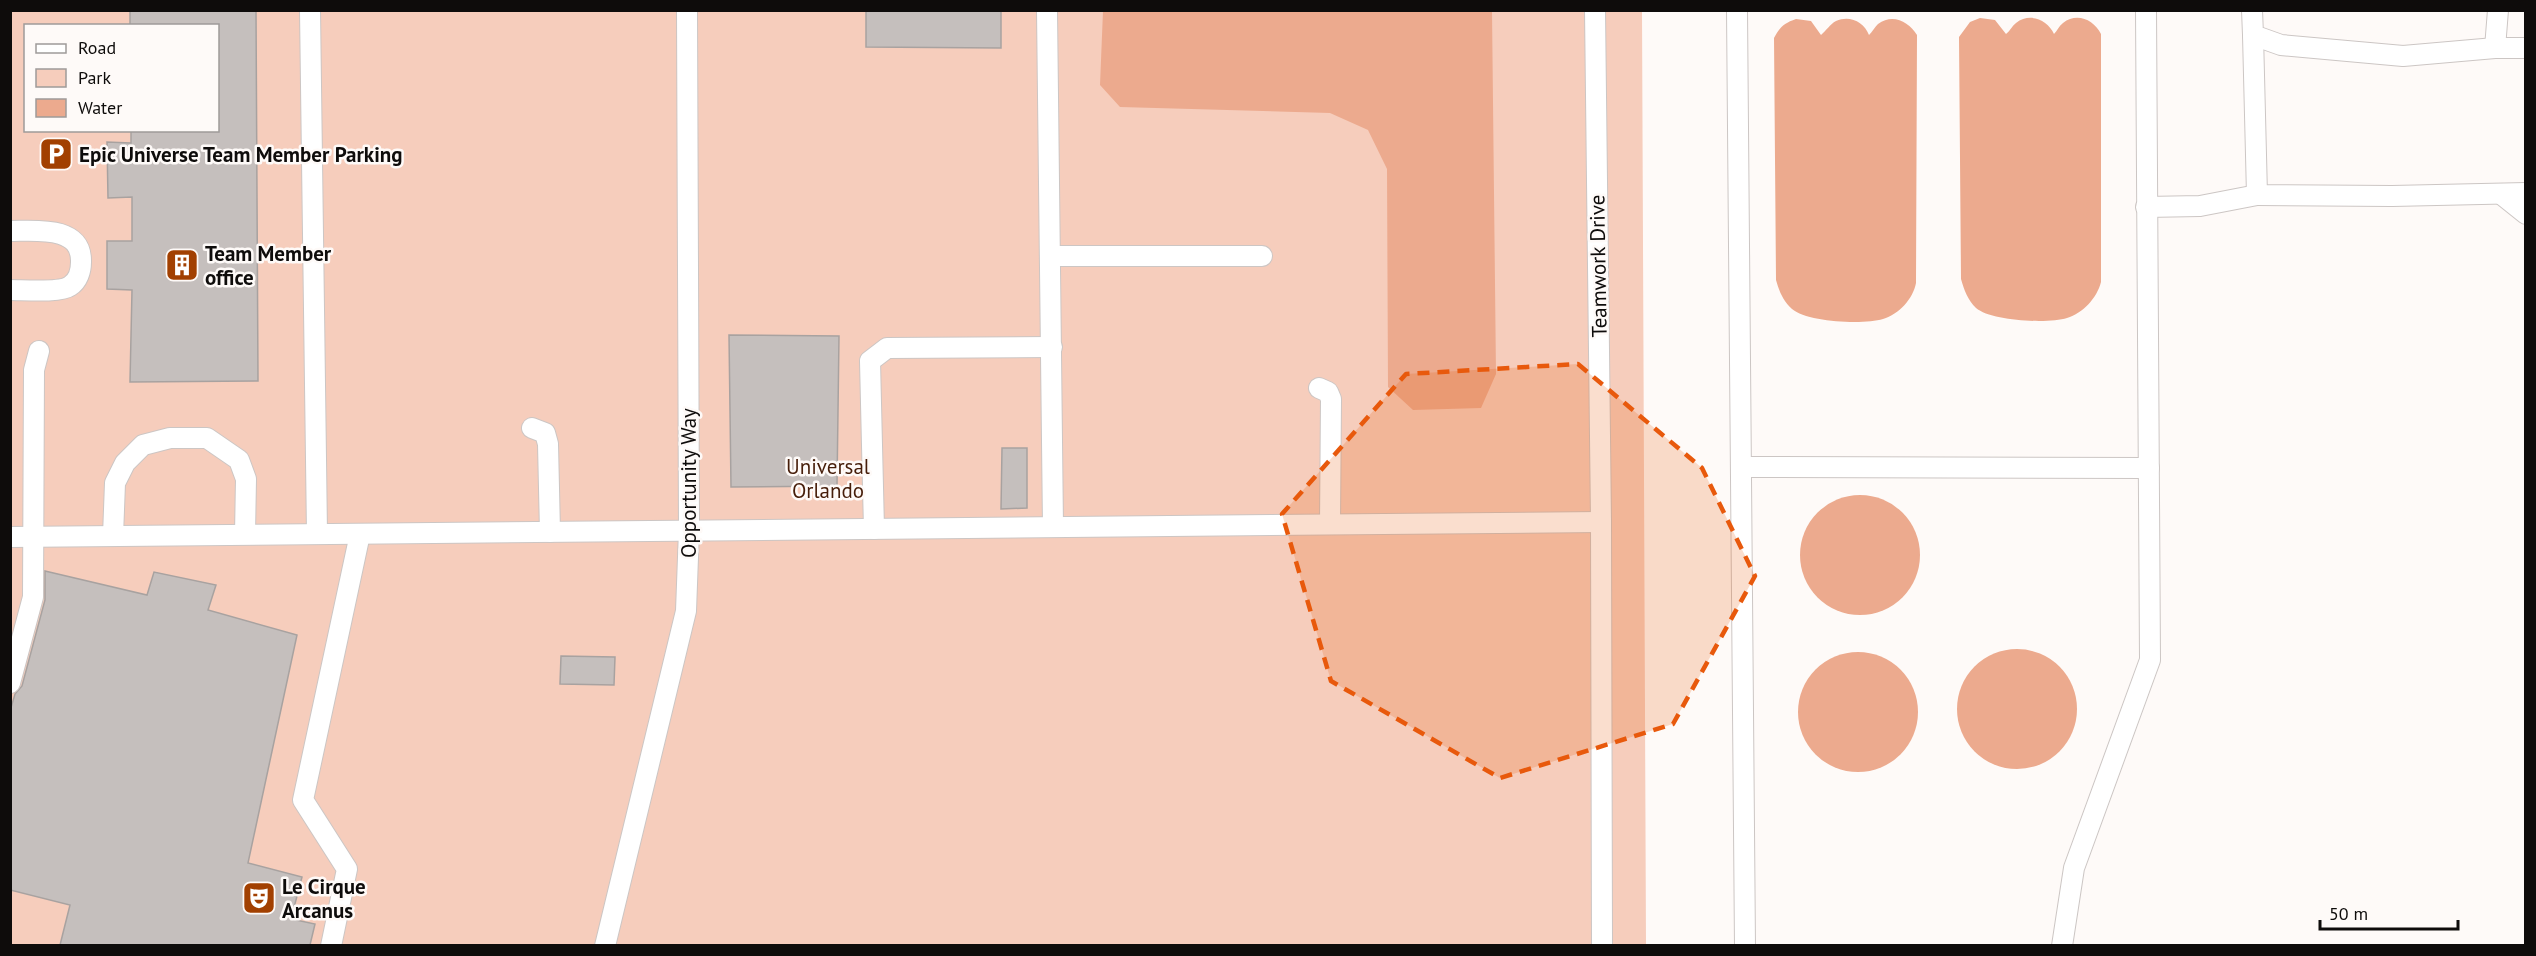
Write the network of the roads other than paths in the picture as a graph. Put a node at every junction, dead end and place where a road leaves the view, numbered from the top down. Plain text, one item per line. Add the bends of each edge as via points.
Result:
1 (310, 10) edge
2 (687, 10) edge
3 (1047, 10) edge
4 (1595, 10) edge
5 (1737, 10) edge
6 (2146, 10) edge
7 (2252, 10) edge
8 (2498, 10) edge
9 (2253, 35) junction
10 (2495, 48) junction
11 (2526, 48) edge
12 (2526, 193) edge
13 (2501, 194) junction
14 (2258, 195) junction
15 (2146, 207) junction
16 (2526, 214) edge
17 (10, 231) edge
18 (1050, 256) junction
19 (1262, 256) dead end
20 (10, 290) edge
21 (1052, 347) junction
22 (39, 351) dead end
23 (1319, 388) dead end
24 (532, 428) dead end
25 (1741, 467) junction
26 (2149, 468) junction
27 (1601, 522) junction
28 (1330, 524) junction
29 (1053, 527) junction
30 (874, 529) junction
31 (689, 530) junction
32 (550, 532) junction
33 (245, 534) junction
34 (317, 534) junction
35 (360, 534) junction
36 (113, 536) junction
37 (10, 537) edge
38 (34, 537) junction
39 (10, 683) edge
40 (331, 945) edge
41 (605, 945) edge
42 (1602, 945) edge
43 (1745, 945) edge
44 (2068, 945) edge

1 - 34 street
2 - 31 street, Opportunity Way
3 - 18 street
4 - 27 street, Teamwork Drive
5 - 25 street
6 - 15 street
7 - 9 street
8 - 10 street
9 - 10 street via 2281,45 2403,56
9 - 14 street
10 - 11 street
12 - 13 street
13 - 14 street
13 - 16 street
14 - 15 street via 2200,206
15 - 26 street
17 - 20 street via 65,234 76,245 81,260 79,276 69,287
18 - 19 street
18 - 21 street
21 - 29 street
21 - 30 street via 886,348 870,361
22 - 38 street via 34,370
23 - 28 street via 1328,392 1331,399
24 - 32 street via 545,433 548,444
25 - 26 street
25 - 43 street
26 - 44 street via 2150,660 2074,868
27 - 28 street
27 - 42 street, Teamwork Drive
28 - 29 street
29 - 30 street
30 - 31 street
31 - 32 street
31 - 41 street, Opportunity Way via 686,611
32 - 35 street
33 - 34 street
33 - 36 street
33 - 36 street via 246,479 239,460 207,438 170,438 143,445 125,463 115,483
34 - 35 street
35 - 40 street via 303,800 347,869
36 - 38 street
37 - 38 street
38 - 39 street via 33,597

